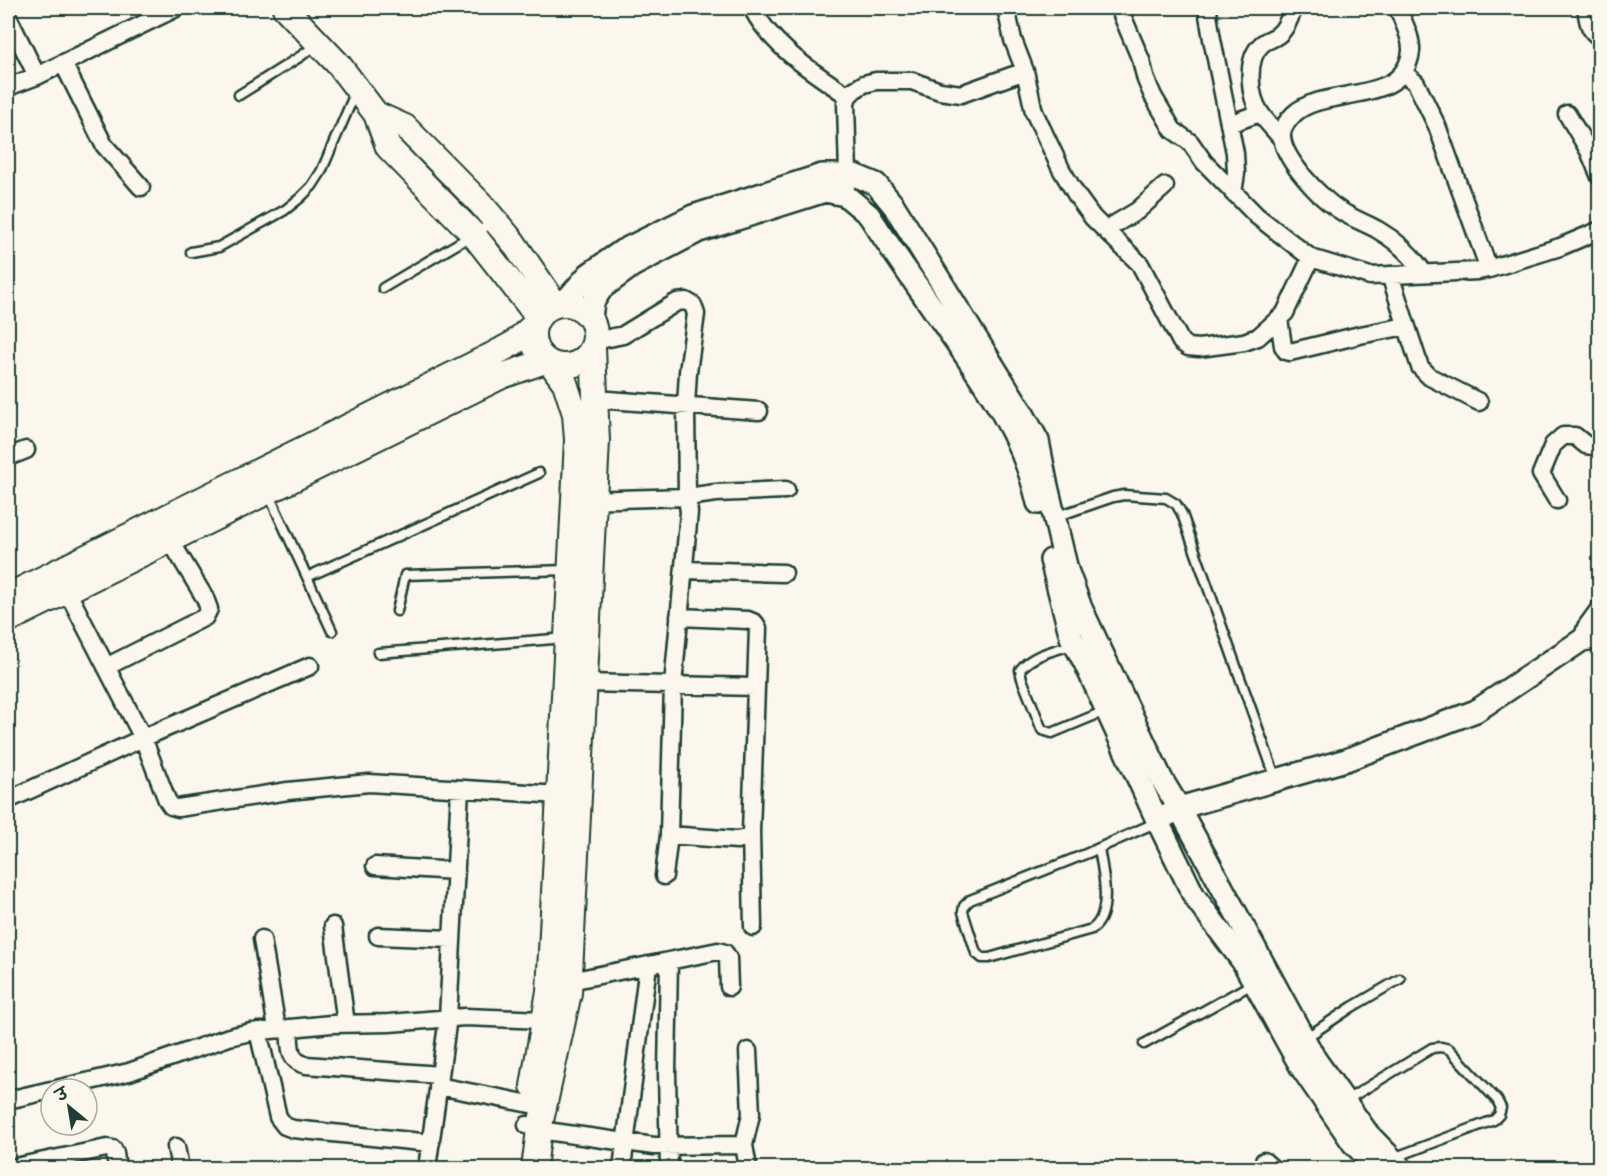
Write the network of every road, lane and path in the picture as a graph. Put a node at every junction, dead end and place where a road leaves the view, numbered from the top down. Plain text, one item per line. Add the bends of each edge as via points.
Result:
1 (176, 8) edge
2 (285, 8) edge
3 (752, 8) edge
4 (1006, 8) edge
5 (1119, 8) edge
6 (1209, 8) edge
7 (1294, 8) edge
8 (1398, 8) edge
9 (1586, 8) edge
10 (8, 17) edge
11 (1599, 37) edge
12 (319, 42) junction
13 (63, 63) junction
14 (1025, 71) junction
15 (1403, 72) junction
16 (37, 76) junction
17 (8, 87) edge
18 (357, 88) junction
19 (238, 95) dead end
20 (847, 104) junction
21 (1260, 113) junction
22 (376, 114) junction
23 (1567, 114) dead end
24 (1229, 124) junction
25 (1282, 138) junction
26 (1599, 177) edge
27 (846, 185) junction
28 (1166, 186) dead end
29 (141, 187) dead end
30 (1233, 193) junction
31 (488, 212) junction
32 (466, 226) junction
33 (1105, 230) junction
34 (1599, 230) edge
35 (191, 252) dead end
36 (1311, 258) junction
37 (1489, 269) junction
38 (1424, 273) junction
39 (1390, 275) junction
40 (383, 288) dead end
41 (548, 312) junction
42 (1279, 320) junction
43 (1406, 326) junction
44 (593, 336) junction
45 (549, 363) junction
46 (595, 399) junction
47 (1479, 402) dead end
48 (686, 406) junction
49 (759, 411) dead end
50 (1599, 447) edge
51 (26, 450) dead end
52 (8, 457) edge
53 (539, 473) dead end
54 (786, 490) dead end
55 (268, 492) junction
56 (687, 497) junction
57 (584, 500) junction
58 (1557, 500) dead end
59 (1054, 517) junction
60 (170, 540) junction
61 (571, 570) junction
62 (684, 570) junction
63 (784, 573) dead end
64 (308, 577) junction
65 (67, 591) junction
66 (8, 596) edge
67 (1599, 608) edge
68 (398, 611) dead end
69 (679, 617) junction
70 (8, 620) edge
71 (332, 631) dead end
72 (567, 638) junction
73 (1591, 639) edge
74 (1075, 644) junction
75 (378, 653) dead end
76 (310, 666) dead end
77 (106, 667) junction
78 (585, 683) junction
79 (673, 685) junction
80 (756, 687) junction
81 (1106, 710) junction
82 (143, 738) junction
83 (1276, 779) junction
84 (460, 789) junction
85 (559, 795) junction
86 (8, 800) edge
87 (1179, 808) junction
88 (1158, 822) junction
89 (752, 832) junction
90 (669, 836) junction
91 (1099, 849) junction
92 (375, 866) dead end
93 (456, 871) junction
94 (664, 876) dead end
95 (333, 926) dead end
96 (753, 927) dead end
97 (378, 936) dead end
98 (262, 939) dead end
99 (452, 939) junction
100 (669, 961) junction
101 (648, 965) junction
102 (1400, 979) dead end
103 (570, 981) junction
104 (1254, 983) junction
105 (729, 987) dead end
106 (448, 1018) junction
107 (544, 1020) junction
108 (346, 1024) junction
109 (283, 1028) junction
110 (258, 1031) junction
111 (1304, 1039) junction
112 (1144, 1044) dead end
113 (748, 1051) dead end
114 (99, 1079) edge
115 (439, 1081) junction
116 (39, 1093) edge
117 (8, 1100) edge
118 (1344, 1101) junction
119 (532, 1120) junction
120 (626, 1142) junction
121 (431, 1143) junction
122 (744, 1145) junction
123 (668, 1146) junction
124 (176, 1148) dead end
125 (1390, 1165) edge
126 (10, 1168) edge
127 (117, 1168) edge
128 (180, 1168) edge
129 (427, 1168) edge
130 (520, 1168) edge
131 (534, 1168) edge
132 (622, 1168) edge
133 (669, 1168) edge
134 (748, 1168) edge

1 - 13 street
2 - 12 main road
3 - 20 street via 774,41
4 - 14 street
5 - 30 street via 1153,96 1173,130 1190,142
6 - 24 street
7 - 21 street via 1282,32 1261,45 1251,67 1253,95
8 - 15 street via 1411,50
9 - 11 street via 1589,26
10 - 16 street
12 - 18 main road
12 - 19 lane
13 - 16 street
13 - 29 street via 104,145
14 - 20 street via 962,93 940,91 912,81 876,81 854,90
14 - 33 street via 1034,112 1061,169
15 - 25 street via 1391,84 1300,108 1290,118
15 - 37 street via 1416,82 1437,126
16 - 17 street
18 - 22 main road
18 - 35 lane via 321,172 300,198 219,247
20 - 27 street
21 - 24 street
21 - 25 street
22 - 31 main road via 405,127
22 - 32 main road via 388,147
23 - 26 street
24 - 30 street via 1235,153
25 - 38 street via 1292,162 1322,197 1379,230 1412,256
27 - 41 street via 822,175 693,216 622,251 589,274
27 - 44 street via 699,231 632,266 602,288 593,302
27 - 59 street via 854,175 876,184 894,206 1038,441
27 - 74 street via 986,386 1013,432 1035,489
28 - 33 street via 1137,211
30 - 36 street
31 - 32 lane
31 - 41 main road via 513,242
32 - 40 lane
32 - 41 main road
33 - 42 street via 1140,264 1181,342 1188,347 1244,342 1258,337
34 - 37 street
36 - 39 street via 1370,276
36 - 42 street
37 - 38 street
38 - 39 street
39 - 43 street
41 - 44 main road via 579,307
41 - 45 main road via 533,340
41 - 66 main road via 514,343 494,354
42 - 43 street via 1283,346 1290,352
43 - 47 street via 1419,367 1430,377
44 - 45 main road via 588,355 576,364
44 - 46 main road
44 - 48 street via 623,335 677,302 693,305 696,314
45 - 55 main road via 502,376
45 - 57 main road via 565,383 575,414
46 - 48 street
46 - 57 main road via 597,441
48 - 49 street
48 - 56 street
50 - 58 street via 1586,445 1575,436 1563,436 1553,444 1541,474
51 - 52 street
53 - 64 lane
54 - 56 street
55 - 60 main road
55 - 64 lane
56 - 57 street
56 - 62 street
57 - 61 main road
57 - 78 main road
59 - 83 lane via 1124,495 1166,498 1176,504
59 - 87 street via 1081,608
60 - 65 main road
60 - 77 street via 205,598 209,609 206,617
61 - 68 lane via 405,575
61 - 72 main road
62 - 63 street
62 - 69 street
64 - 71 lane
65 - 70 main road
65 - 77 street
67 - 73 street via 1586,627
69 - 79 street
69 - 80 street via 755,622
72 - 75 lane
72 - 85 main road
73 - 83 street via 1476,711 1346,760
74 - 81 street
74 - 81 lane via 1038,657 1020,670 1042,730 1052,733
76 - 82 street
77 - 82 street
78 - 79 street
78 - 103 main road
79 - 80 street
79 - 90 street
80 - 89 street
81 - 88 street
82 - 84 street via 166,800 178,808 288,790 369,783
82 - 86 street
83 - 87 street
84 - 85 street
84 - 93 street
85 - 107 main road via 549,991
87 - 88 street
87 - 111 street
88 - 91 lane
88 - 104 street via 1194,896
89 - 90 street via 737,840
89 - 96 street
90 - 94 street
91 - 91 lane via 1106,885 1097,926 989,958 976,953 963,912 970,900
92 - 93 street
93 - 99 street
95 - 108 street
97 - 99 street
98 - 109 street
99 - 106 street
100 - 101 street
100 - 105 street via 725,953
100 - 123 street
101 - 103 street
101 - 120 street
102 - 111 lane
103 - 119 main road
104 - 112 lane
104 - 125 street via 1301,1067 1353,1143
106 - 107 street
106 - 108 street
106 - 115 street
107 - 119 main road
108 - 109 street
109 - 110 street
109 - 115 street via 298,1064
110 - 114 street
110 - 121 street via 278,1117 285,1126
111 - 118 street
113 - 122 street via 751,1114
115 - 119 street
115 - 121 street
116 - 117 street
118 - 125 street
118 - 125 lane via 1432,1048 1441,1047 1449,1049 1497,1100 1501,1108 1494,1120
119 - 120 street
119 - 130 main road
119 - 131 main road
120 - 123 street
120 - 132 street
121 - 129 street
122 - 123 street
122 - 134 street
123 - 133 street
124 - 128 street
126 - 127 street via 107,1148 113,1149

